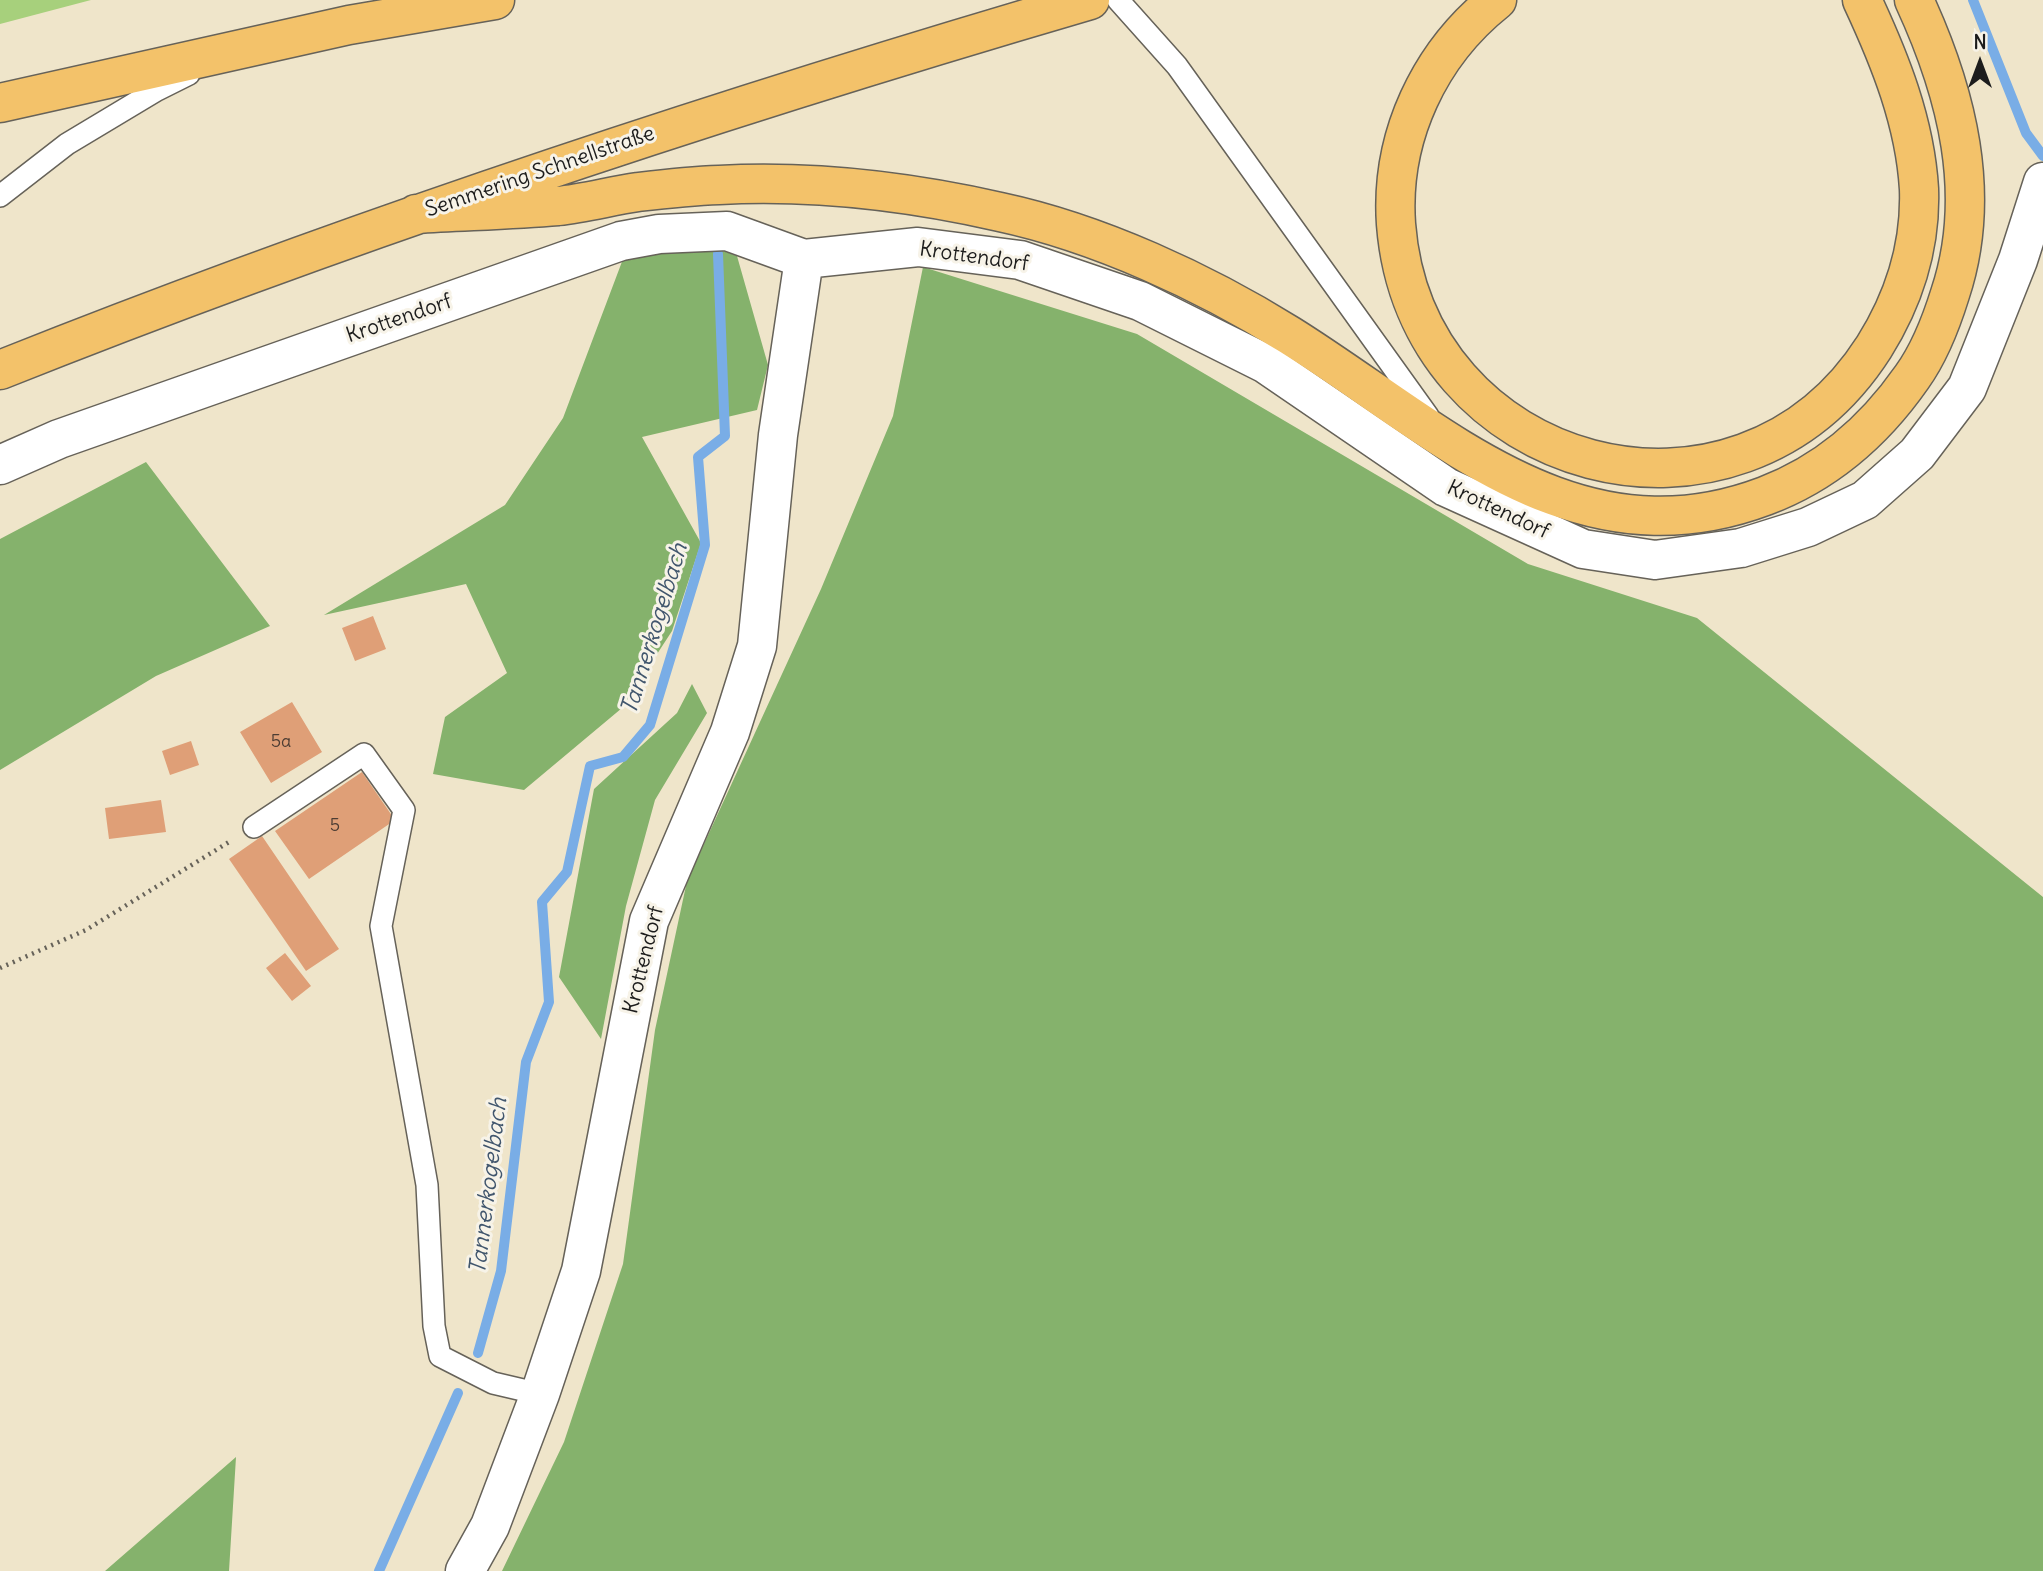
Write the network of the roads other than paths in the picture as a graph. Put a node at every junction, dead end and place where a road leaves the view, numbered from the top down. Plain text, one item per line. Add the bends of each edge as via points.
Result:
1 (377, 0) edge
2 (495, 0) edge
3 (1090, 0) edge
4 (1118, 0) edge
5 (1497, 0) edge
6 (1862, 0) edge
7 (1914, 0) edge
8 (349, 25) junction
9 (240, 47) junction
10 (0, 103) edge
11 (2043, 182) edge
12 (0, 196) edge
13 (416, 214) junction
14 (804, 260) junction
15 (0, 370) edge
16 (1444, 439) junction
17 (0, 466) edge
18 (254, 827) road end
19 (540, 1394) junction
20 (465, 1571) edge

1 - 8 highway
2 - 8 highway
3 - 13 highway, Semmering Schnellstraße via 712,114
4 - 16 lane via 1177,66
5 - 6 highway via 1450,45 1424,84 1409,120 1395,209 1398,253 1408,293 1427,335 1456,377 1487,405 1531,435 1571,454 1652,470 1727,460 1806,421 1863,364 1906,285 1916,240 1919,190 1913,142 1885,47
7 - 16 highway via 1930,34 1960,135 1965,226 1959,269 1942,322 1895,401 1861,437 1824,466 1737,507 1691,516 1647,517 1563,500 1509,477
8 - 9 highway
9 - 10 highway
9 - 12 lane via 67,144
11 - 14 street, Krottendorf via 2018,260 1967,388 1917,454 1866,500 1808,527 1741,548 1655,560 1583,550 1446,487 1266,364 1140,301 1020,260 918,247
13 - 15 highway, Semmering Schnellstraße
13 - 16 highway via 562,205 716,185 790,183 861,187 1007,213 1153,263 1222,296 1288,334
14 - 17 street, Krottendorf via 727,231 621,241 60,439
14 - 19 street, Krottendorf via 778,435 757,646 730,732 649,921 581,1271
18 - 19 lane via 364,754 404,810 381,926 427,1185 434,1326 440,1356 493,1383
19 - 20 street, Krottendorf via 490,1526

